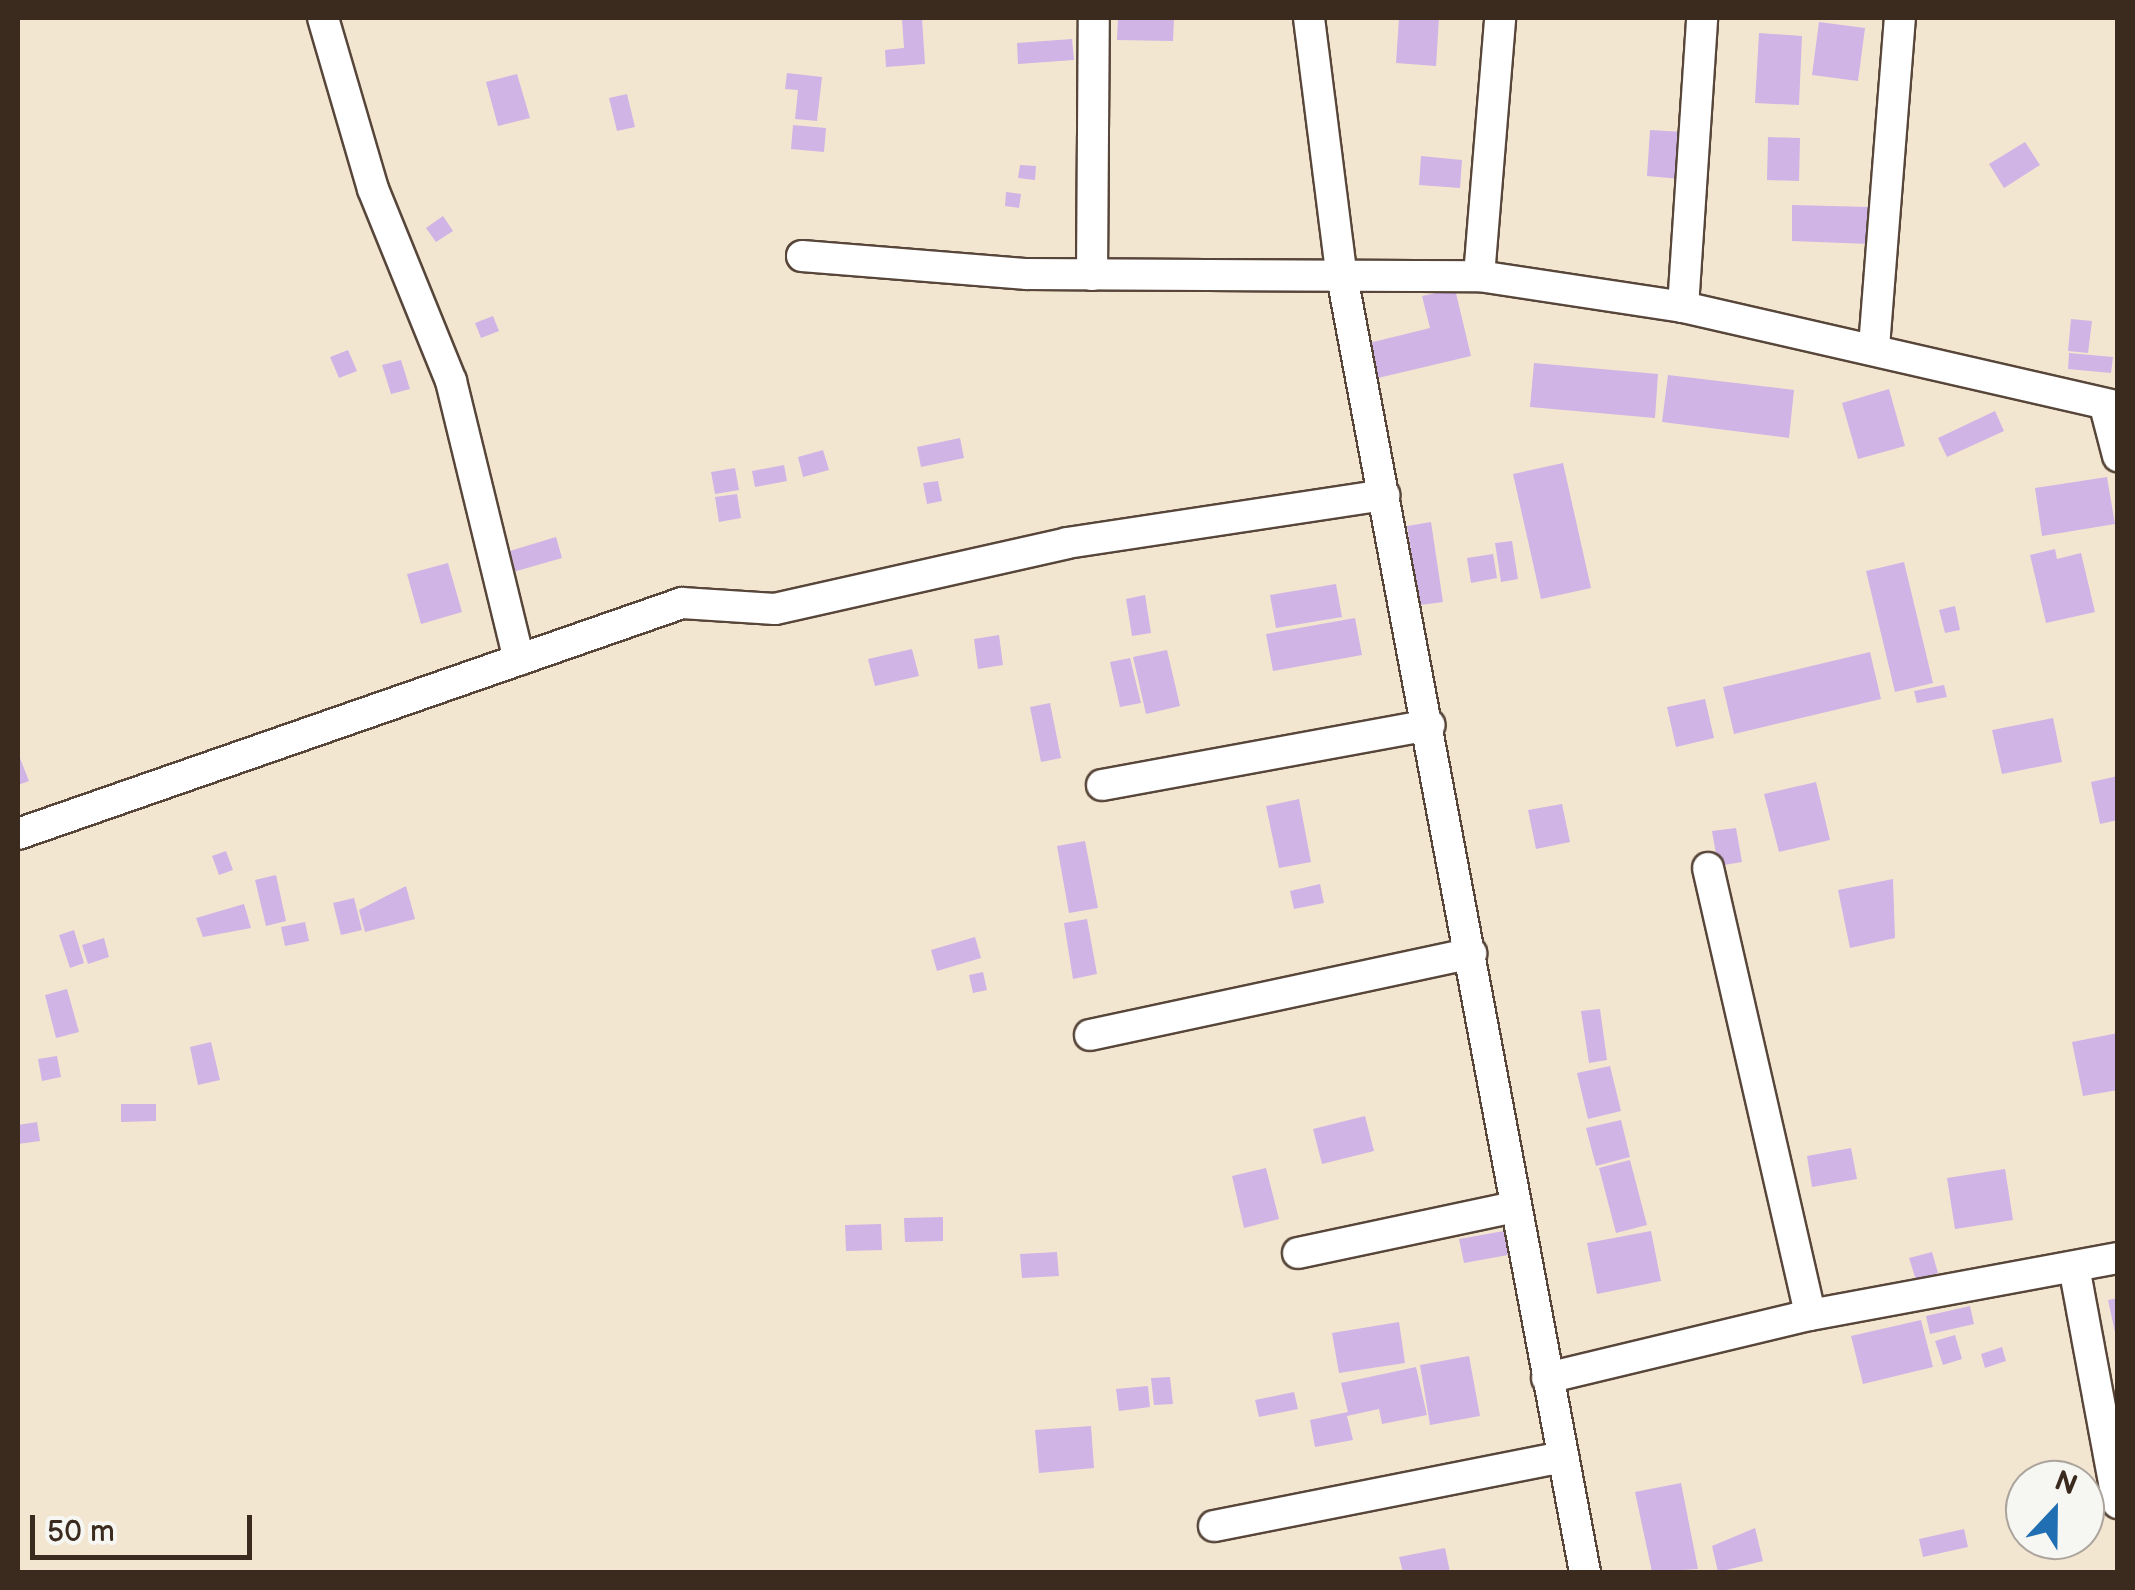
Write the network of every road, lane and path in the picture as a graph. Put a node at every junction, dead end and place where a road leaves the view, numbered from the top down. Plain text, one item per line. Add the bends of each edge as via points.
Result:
1 (323, 18) edge
2 (1094, 18) edge
3 (1309, 18) edge
4 (1500, 18) edge
5 (1702, 18) edge
6 (1900, 18) edge
7 (802, 256) dead end
8 (1342, 270) junction
9 (1092, 275) junction
10 (1478, 276) junction
11 (1683, 307) junction
12 (1874, 347) junction
13 (2111, 407) edge
14 (2118, 456) edge
15 (1384, 495) junction
16 (520, 660) junction
17 (1430, 725) junction
18 (1102, 785) dead end
19 (18, 834) edge
20 (1708, 868) dead end
21 (1471, 954) junction
22 (1090, 1036) dead end
23 (1515, 1207) junction
24 (1298, 1253) dead end
25 (2118, 1258) edge
26 (2075, 1272) junction
27 (1810, 1315) junction
28 (1547, 1378) junction
29 (1563, 1457) junction
30 (2118, 1503) edge
31 (1214, 1526) dead end
32 (1584, 1572) edge

1 - 16 street via 372,189 451,381
2 - 9 street
3 - 8 street
4 - 10 street
5 - 11 street
6 - 12 street
7 - 9 street
8 - 9 street
8 - 10 street
8 - 15 street
10 - 11 street
11 - 12 street
12 - 13 street
13 - 14 street
15 - 16 street via 1066,543 775,609 682,603
15 - 17 street
16 - 19 street
17 - 18 street
17 - 21 street
20 - 27 street
21 - 22 street
21 - 23 street
23 - 24 street
23 - 28 street
25 - 26 street
26 - 27 street
26 - 30 street
27 - 28 street
28 - 29 street
29 - 31 street
29 - 32 street

